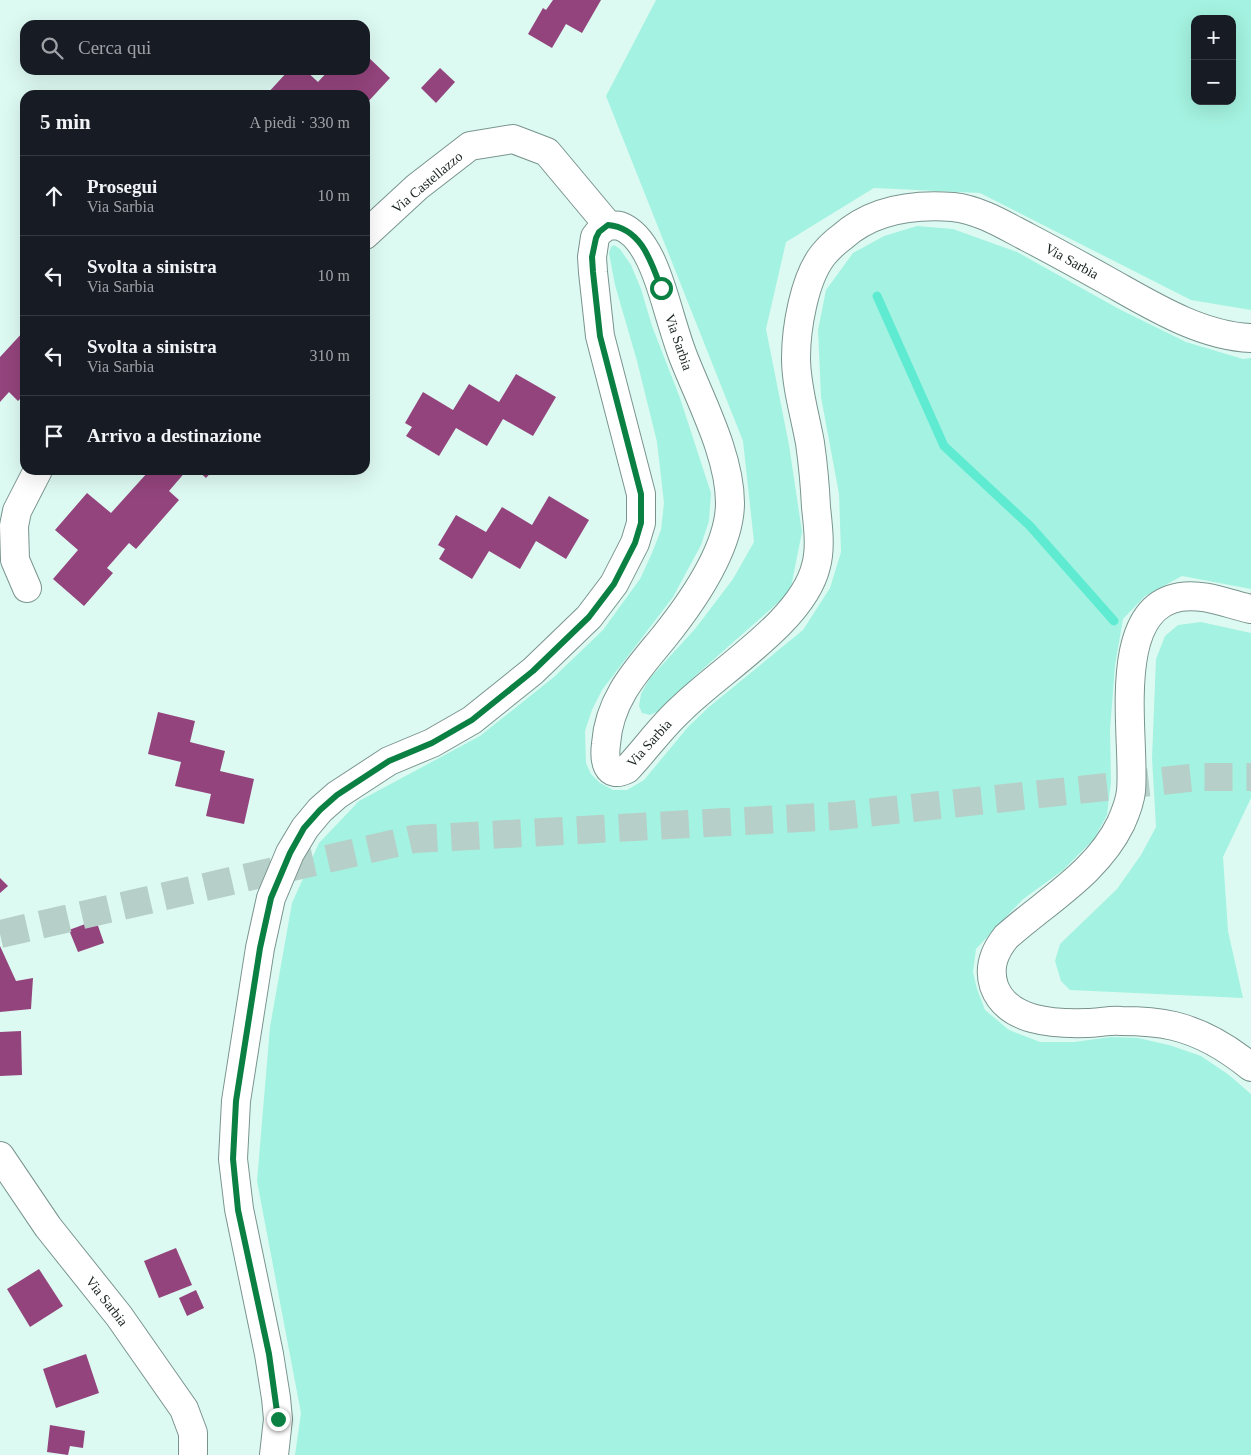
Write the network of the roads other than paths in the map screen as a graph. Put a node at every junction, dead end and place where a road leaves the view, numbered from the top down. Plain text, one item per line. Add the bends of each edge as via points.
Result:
1 (608, 225) junction
2 (370, 231) edge
3 (1251, 338) edge
4 (35, 475) edge
5 (27, 588) dead end
6 (1251, 608) edge
7 (1251, 1068) edge
8 (0, 1156) edge
9 (193, 1455) edge
10 (274, 1455) edge

1 - 2 street, Via Castellazzo via 547,152 513,139 470,146 417,187
1 - 3 street, Via Sarbia via 620,226 633,236 650,259 682,354 716,439 730,504 728,525 712,565 691,600 616,700 607,728 605,753 607,766 614,772 627,769 681,708 776,627 809,584 818,553 817,517 810,445 796,360 799,317 811,277 821,257 854,226 890,211 955,207 992,218 1146,302 1198,326 1237,338
1 - 10 street via 596,238 593,272 600,336 641,494 641,523 635,543 614,584 589,617 533,671 472,720 432,743 389,761 320,810 304,828 290,853 271,898 239,1084 233,1159 238,1210 276,1398 278,1419
4 - 5 street via 17,511 14,526 15,560
6 - 7 street via 1210,598 1181,597 1167,600 1146,620 1132,656 1131,793 1120,824 1092,865 1006,937 994,954 992,979 1006,1006 1028,1017 1086,1023 1119,1020 1176,1026 1229,1049
8 - 9 street, Via Sarbia via 48,1227 119,1316 184,1409 192,1433

